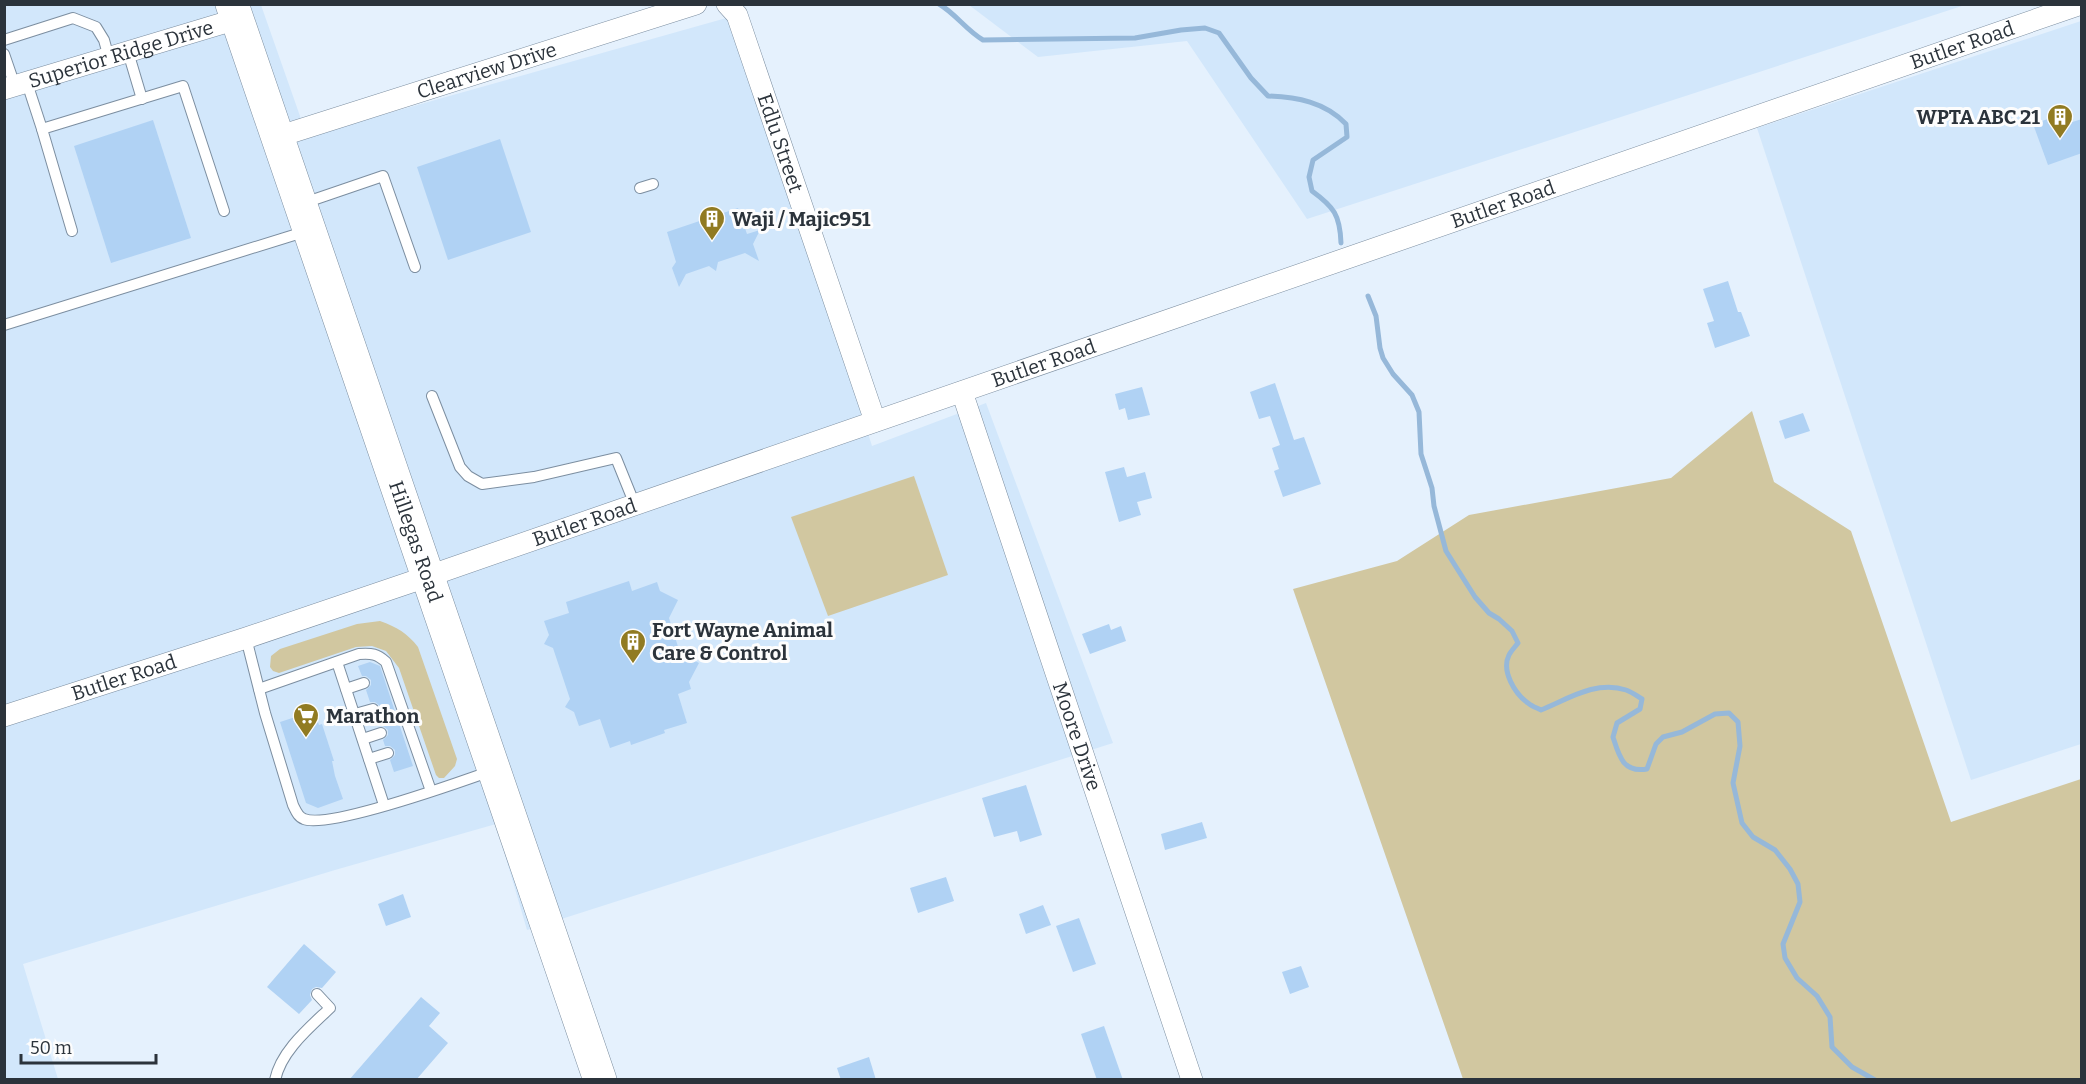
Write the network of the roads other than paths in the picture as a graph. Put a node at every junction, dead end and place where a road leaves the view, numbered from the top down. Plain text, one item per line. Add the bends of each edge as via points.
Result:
1 (696, 4) edge
2 (727, 4) edge
3 (2081, 4) edge
4 (235, 12) edge
5 (4, 40) edge
6 (4, 54) edge
7 (118, 55) junction
8 (15, 86) edge
9 (142, 99) junction
10 (42, 129) junction
11 (277, 137) junction
12 (653, 184) dead end
13 (640, 188) dead end
14 (224, 211) dead end
15 (306, 217) junction
16 (72, 231) dead end
17 (415, 267) dead end
18 (4, 325) edge
19 (962, 392) junction
20 (432, 396) dead end
21 (875, 421) junction
22 (635, 505) junction
23 (429, 576) junction
24 (246, 638) junction
25 (337, 662) junction
26 (364, 682) dead end
27 (259, 689) junction
28 (346, 689) junction
29 (373, 709) dead end
30 (355, 714) junction
31 (4, 716) edge
32 (381, 733) dead end
33 (363, 739) junction
34 (388, 753) dead end
35 (369, 759) junction
36 (495, 770) junction
37 (430, 791) junction
38 (384, 805) junction
39 (317, 994) dead end
40 (275, 1080) edge
41 (600, 1080) edge
42 (1192, 1080) edge

1 - 11 street, Clearview Drive
2 - 21 street, Edlu Street via 737,15
3 - 19 street, Butler Road
4 - 7 street, Superior Ridge Drive
4 - 11 main road, Hillegas Road
5 - 7 lane via 73,18 96,27
6 - 8 lane
7 - 8 street, Superior Ridge Drive
7 - 9 lane
8 - 10 lane
9 - 10 lane
9 - 14 lane via 183,86
10 - 16 lane
11 - 15 main road, Hillegas Road
12 - 13 lane
15 - 17 lane via 382,176
15 - 18 lane
15 - 23 main road, Hillegas Road
19 - 21 street, Butler Road
19 - 42 street, Moore Drive
20 - 22 lane via 460,467 482,484 534,477 616,458
21 - 22 street, Butler Road
22 - 23 street, Butler Road
23 - 24 street, Butler Road
23 - 36 main road, Hillegas Road
24 - 27 lane
24 - 31 street, Butler Road
25 - 27 lane
25 - 28 lane
25 - 37 lane via 369,653 386,662 395,701
26 - 28 lane
27 - 38 lane via 297,814 314,821
28 - 30 lane
29 - 30 lane
30 - 33 lane
32 - 33 lane
33 - 35 lane
34 - 35 lane
35 - 38 lane
36 - 37 lane
36 - 41 main road, Hillegas Road
37 - 38 lane
39 - 40 lane via 330,1008 286,1055

